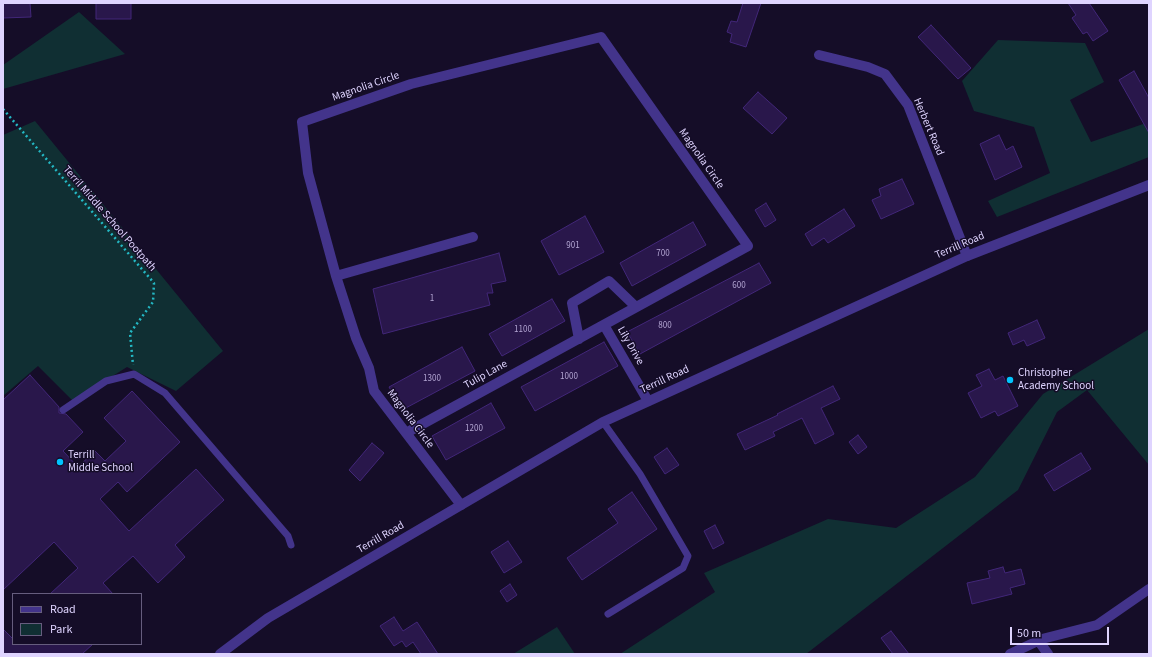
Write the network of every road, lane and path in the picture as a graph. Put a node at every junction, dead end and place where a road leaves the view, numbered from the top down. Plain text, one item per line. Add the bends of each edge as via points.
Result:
1 (820, 55) dead end
2 (3, 109) edge
3 (1149, 185) edge
4 (473, 237) dead end
5 (748, 246) joint
6 (967, 256) junction
7 (336, 276) junction
8 (636, 308) junction
9 (604, 325) junction
10 (579, 339) junction
11 (134, 374) junction
12 (648, 401) junction
13 (63, 410) dead end
14 (603, 422) junction
15 (406, 433) junction
16 (461, 505) junction
17 (291, 545) dead end
18 (1149, 589) edge
19 (608, 614) dead end
20 (1038, 640) junction
21 (220, 654) edge
22 (1010, 654) edge
23 (1048, 654) edge

1 - 6 street, Herbert Road via 885,74 908,105
2 - 11 path, Terril Middle School Pootpath via 154,283 153,302 130,333
3 - 6 street, Terrill Road
4 - 7 street
5 - 7 street, Magnolia Circle via 601,37 411,84 302,122 308,173
5 - 8 street, Tulip Lane
6 - 12 street, Terrill Road
7 - 15 street, Magnolia Circle via 356,338 369,368 374,391
8 - 9 street, Tulip Lane
8 - 10 street via 609,281 572,303
9 - 10 street, Tulip Lane
9 - 12 street, Lily Drive
10 - 15 street, Tulip Lane
11 - 13 lane via 106,380
11 - 17 lane via 164,392 288,536
12 - 14 street, Terrill Road
14 - 16 street, Terrill Road
14 - 19 lane via 640,474 688,556 683,568
15 - 16 street, Magnolia Circle
16 - 21 street, Terrill Road via 268,618
18 - 20 street via 1097,625
20 - 22 street
20 - 23 street

